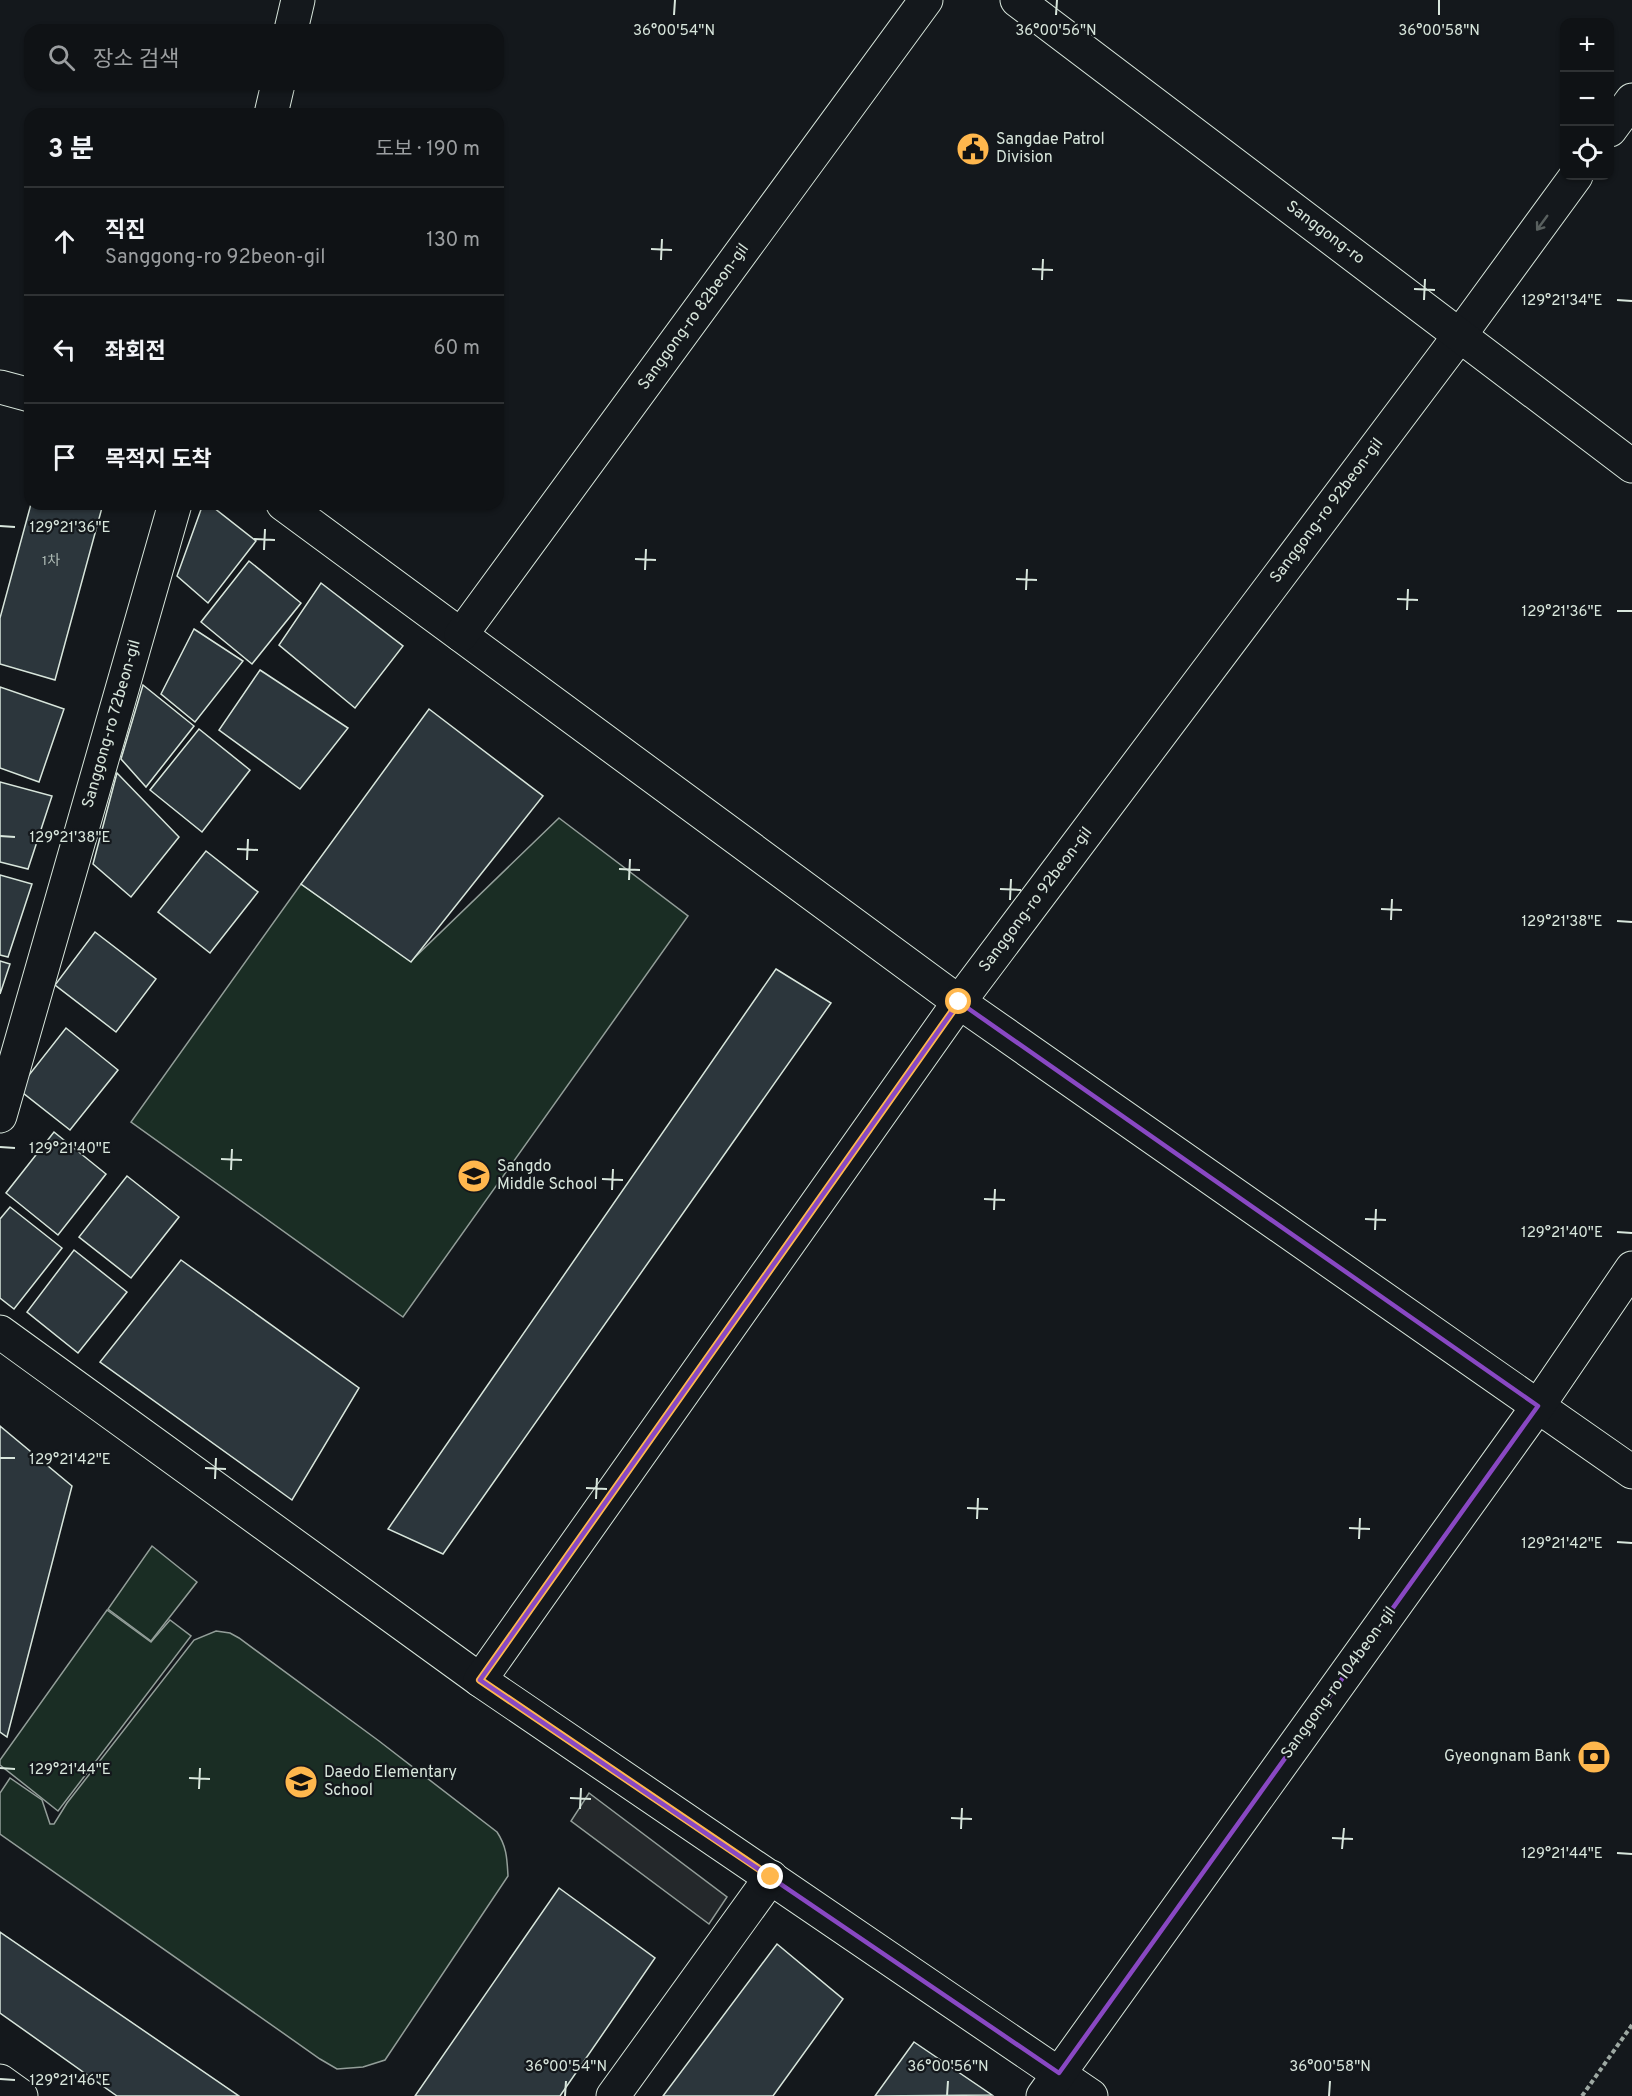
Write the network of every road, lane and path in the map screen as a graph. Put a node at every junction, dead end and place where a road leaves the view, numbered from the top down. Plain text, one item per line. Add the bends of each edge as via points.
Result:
1 (298, 0) edge
2 (926, 0) edge
3 (1017, 0) edge
4 (292, 24) edge
5 (277, 90) edge
6 (1632, 100) edge
7 (272, 108) edge
8 (1613, 126) edge
9 (1573, 180) edge
10 (1460, 335) junction
11 (0, 387) edge
12 (24, 393) edge
13 (1632, 466) edge
14 (173, 510) edge
15 (290, 510) edge
16 (461, 635) junction
17 (959, 1002) junction
18 (0, 1116) edge
19 (1632, 1268) edge
20 (0, 1332) edge
21 (1538, 1406) junction
22 (1632, 1472) edge
23 (480, 1680) junction
24 (771, 1877) junction
25 (1632, 2025) edge
26 (0, 2080) edge
27 (1051, 2084) edge
28 (21, 2096) edge
29 (613, 2096) edge
30 (1091, 2096) edge
31 (1582, 2096) edge

1 - 4 street
2 - 16 street, Sanggong-ro 82beon-gil
3 - 10 street, Sanggong-ro
5 - 7 street
6 - 8 street
9 -> 10 street, Sanggong-ro 92beon-gil
10 - 13 street, Sanggong-ro
10 - 17 street, Sanggong-ro 92beon-gil
11 - 12 street
14 - 18 street, Sanggong-ro 72beon-gil
15 - 16 street
16 - 17 street
17 - 21 street
17 - 23 street, Sanggong-ro 92beon-gil
19 - 21 street, Sanggong-ro 104beon-gil
20 - 23 street
21 - 22 street
21 - 27 street, Sanggong-ro 104beon-gil
23 - 24 street
24 - 27 street
24 - 29 street
25 - 31 path
26 - 28 street
27 - 30 street

